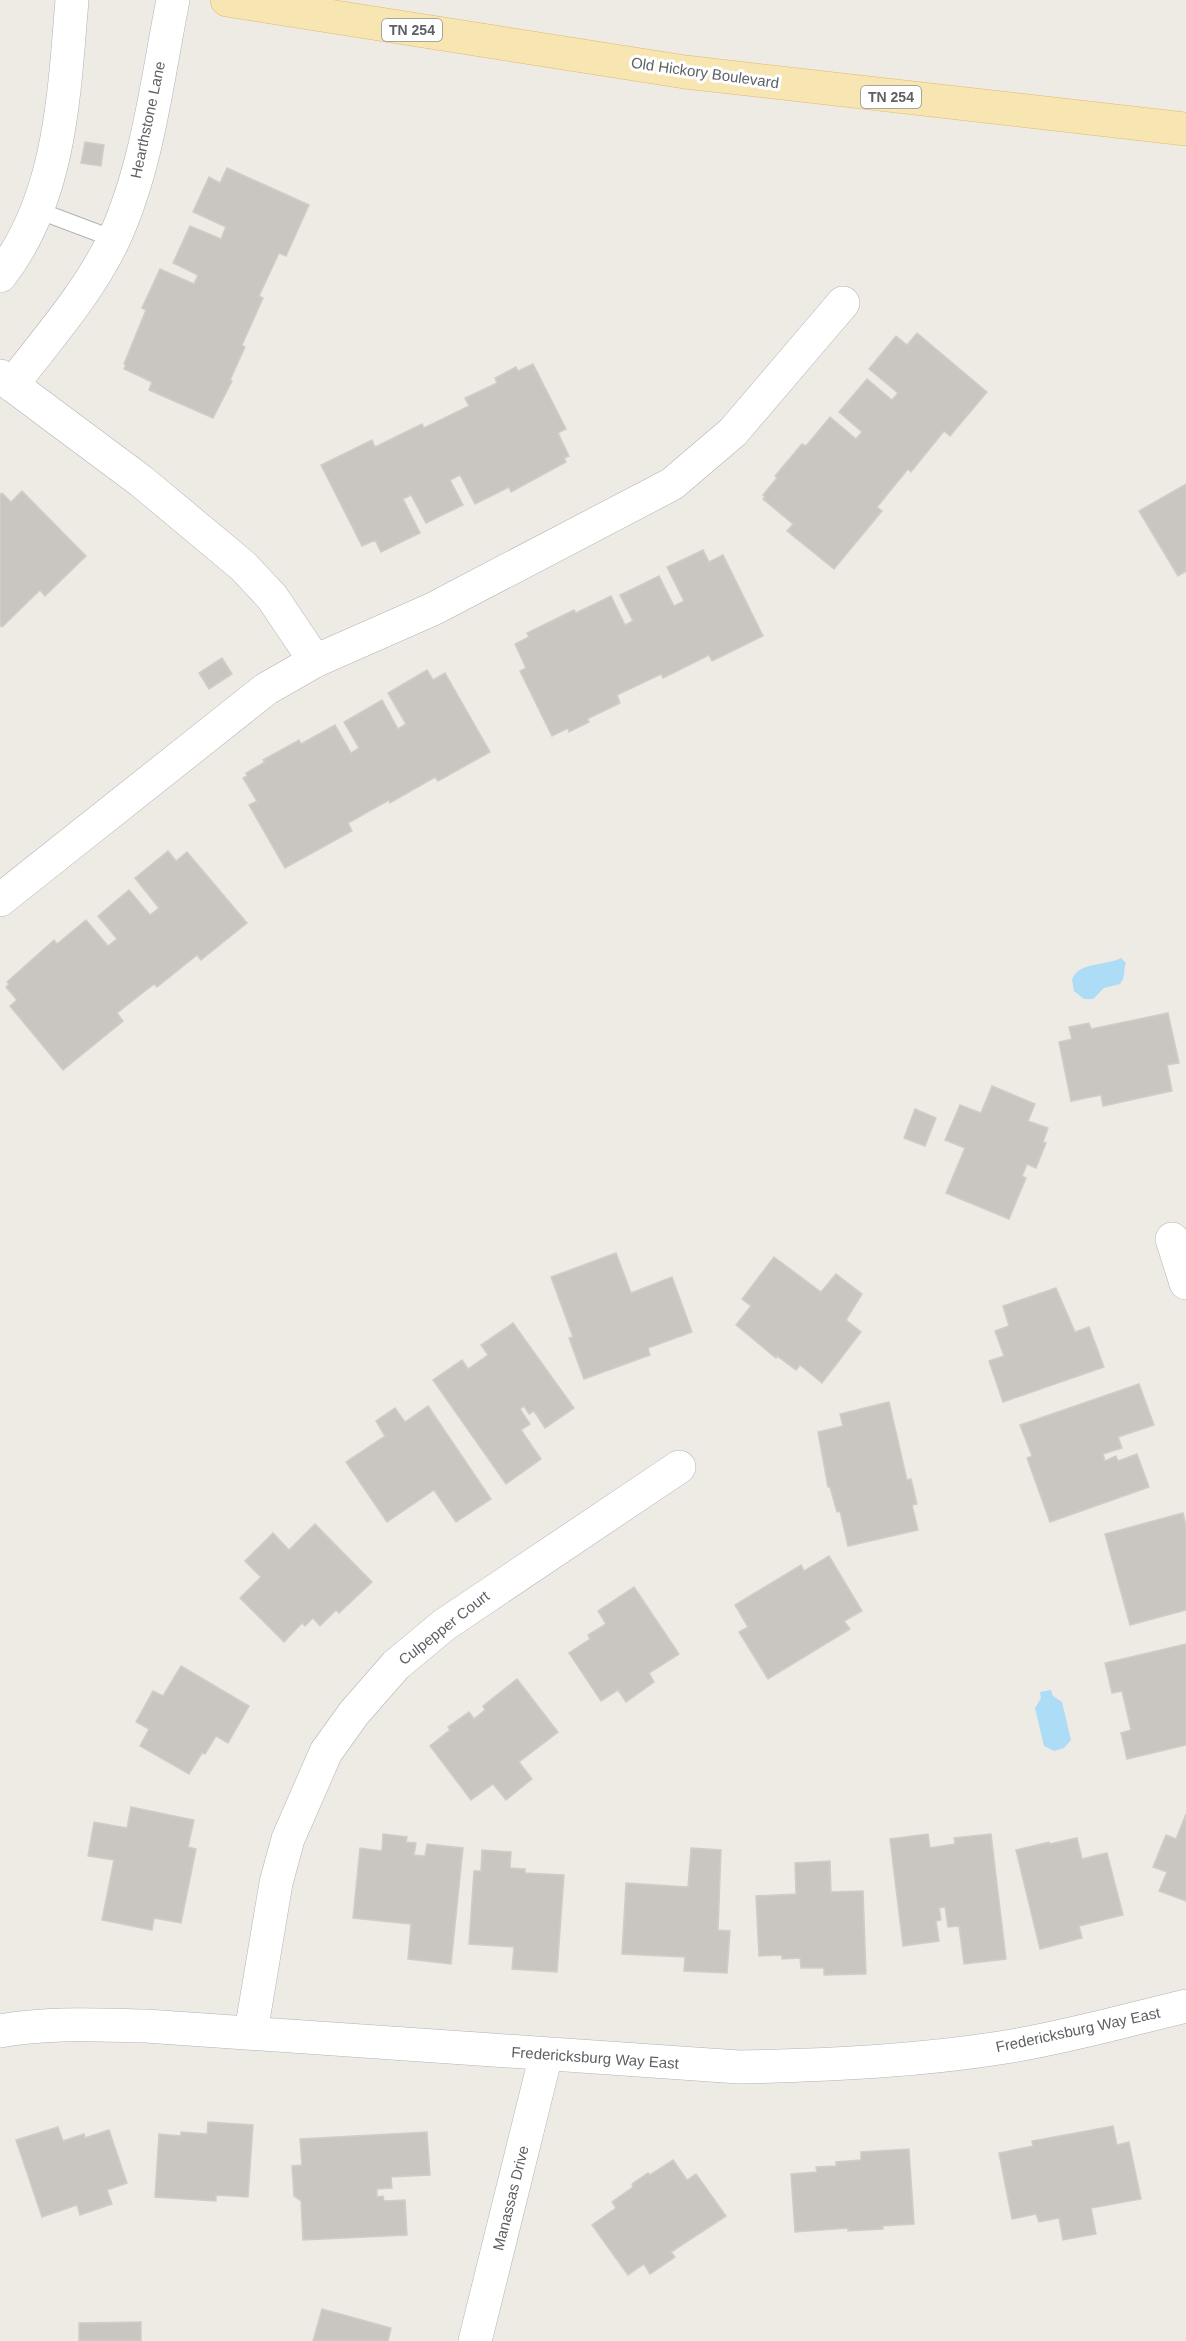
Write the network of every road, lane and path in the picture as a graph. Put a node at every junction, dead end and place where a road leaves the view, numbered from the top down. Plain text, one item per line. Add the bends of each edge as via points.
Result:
1 (72, 0) edge
2 (173, 0) edge
3 (227, 0) edge
4 (1186, 129) edge
5 (37, 210) junction
6 (114, 239) junction
7 (0, 276) edge
8 (843, 303) dead end
9 (6, 381) edge
10 (315, 661) junction
11 (0, 900) edge
12 (1172, 1239) dead end
13 (1186, 1283) edge
14 (679, 1467) dead end
15 (1186, 2006) edge
16 (0, 2031) edge
17 (251, 2032) junction
18 (546, 2055) junction
19 (475, 2341) edge

1 - 5 street via 58,134
2 - 6 street, Hearthstone Lane via 144,149
3 - 4 main road, Old Hickory Boulevard / TN 254 via 685,72
5 - 6 lane
5 - 7 street
6 - 9 street, Hearthstone Lane via 74,303
8 - 10 street via 733,432 672,484 433,609
9 - 10 street via 141,481 243,566 272,597
10 - 11 street via 266,689
12 - 13 street
14 - 17 street, Culpepper Court via 444,1625 396,1665 354,1713 326,1752 288,1839 274,1892
15 - 18 street, Fredericksburg Way East via 1015,2046 819,2066 739,2067
16 - 17 street, Fredericksburg Way East via 81,2024
17 - 18 street, Fredericksburg Way East
18 - 19 street, Manassas Drive

